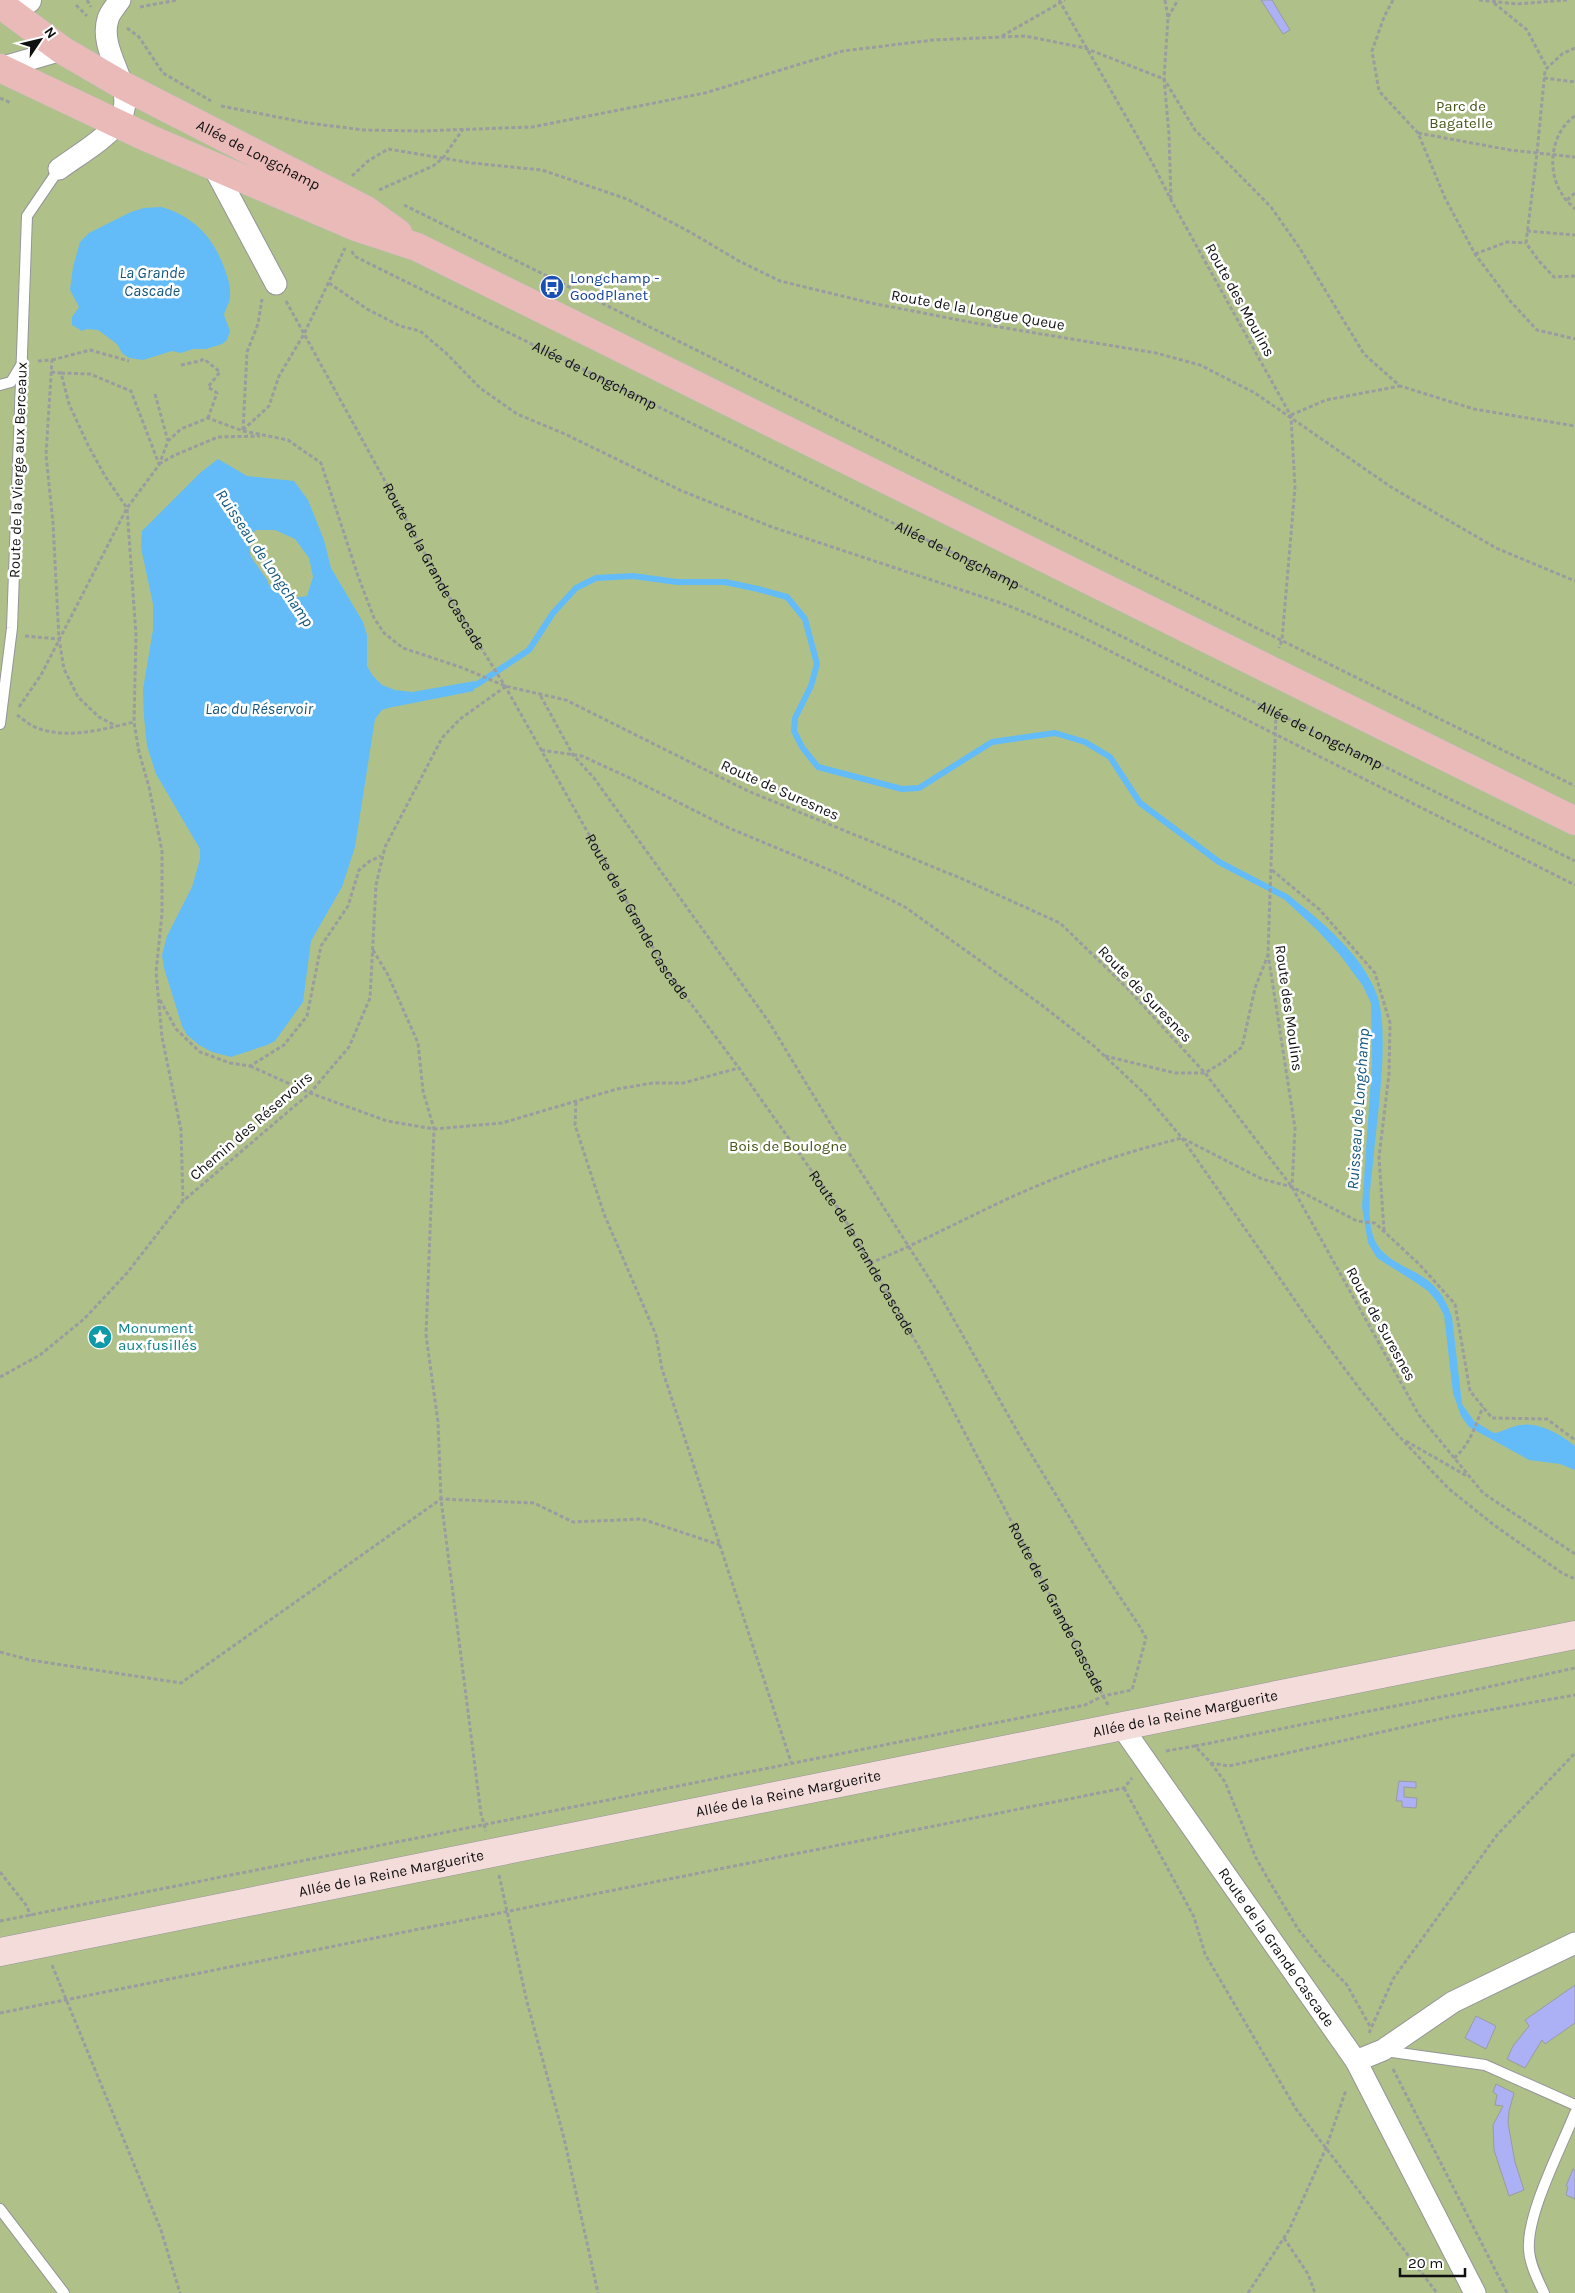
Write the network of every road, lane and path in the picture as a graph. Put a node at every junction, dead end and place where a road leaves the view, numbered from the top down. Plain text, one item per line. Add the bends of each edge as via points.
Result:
1 (177, 0) edge
2 (1065, 0) edge
3 (1165, 0) edge
4 (1178, 0) edge
5 (1393, 0) edge
6 (1479, 0) edge
7 (1568, 0) edge
8 (1059, 1) edge
9 (1494, 2) junction
10 (128, 4) edge
11 (8, 5) edge
12 (1168, 18) junction
13 (121, 24) dead end
14 (1001, 37) junction
15 (1085, 48) junction
16 (1575, 48) edge
17 (62, 50) junction
18 (1546, 66) junction
19 (0, 68) edge
20 (1544, 78) junction
21 (1164, 79) junction
22 (1575, 82) edge
23 (122, 85) junction
24 (1575, 116) edge
25 (118, 123) junction
26 (463, 129) junction
27 (1418, 132) junction
28 (1537, 153) junction
29 (1554, 155) junction
30 (1575, 157) edge
31 (443, 158) junction
32 (212, 164) junction
33 (60, 169) joint
34 (354, 174) dead end
35 (1575, 193) edge
36 (384, 196) dead end
37 (1171, 200) junction
38 (1567, 200) junction
39 (400, 204) dead end
40 (1575, 209) edge
41 (1527, 231) junction
42 (1575, 235) edge
43 (1526, 243) junction
44 (347, 246) dead end
45 (418, 247) junction
46 (351, 250) dead end
47 (1475, 254) junction
48 (1575, 276) edge
49 (329, 283) junction
50 (277, 286) junction
51 (304, 334) junction
52 (1575, 339) edge
53 (52, 360) junction
54 (23, 361) junction
55 (129, 361) dead end
56 (181, 365) dead end
57 (51, 372) junction
58 (60, 373) junction
59 (0, 385) edge
60 (1400, 386) junction
61 (155, 394) dead end
62 (1291, 416) junction
63 (208, 418) junction
64 (1575, 426) edge
65 (243, 431) junction
66 (267, 435) junction
67 (168, 441) junction
68 (159, 464) junction
69 (127, 508) junction
70 (1575, 581) edge
71 (11, 635) junction
72 (59, 639) junction
73 (1282, 640) junction
74 (505, 686) junction
75 (539, 693) junction
76 (1257, 695) dead end
77 (1254, 701) junction
78 (1276, 713) junction
79 (134, 722) junction
80 (0, 724) edge
81 (116, 726) junction
82 (1276, 735) junction
83 (541, 750) junction
84 (572, 755) junction
85 (1575, 786) edge
86 (1575, 821) edge
87 (381, 856) junction
88 (1575, 861) edge
89 (1272, 870) junction
90 (1575, 885) edge
91 (373, 950) junction
92 (1268, 954) junction
93 (158, 998) junction
94 (1104, 1056) junction
95 (250, 1066) junction
96 (739, 1068) junction
97 (1205, 1072) junction
98 (310, 1093) junction
99 (576, 1102) junction
100 (434, 1129) junction
101 (1182, 1138) junction
102 (1292, 1186) junction
103 (183, 1201) junction
104 (1384, 1232) junction
105 (909, 1248) junction
106 (870, 1263) junction
107 (0, 1378) edge
108 (1483, 1407) junction
109 (1401, 1438) junction
110 (1575, 1440) edge
111 (1454, 1458) junction
112 (1470, 1477) junction
113 (441, 1500) junction
114 (720, 1545) junction
115 (1575, 1554) edge
116 (1575, 1579) edge
117 (1575, 1635) edge
118 (0, 1652) edge
119 (1575, 1668) edge
120 (1575, 1695) edge
121 (1103, 1696) junction
122 (1122, 1727) junction
123 (1195, 1746) junction
124 (1163, 1752) dead end
125 (791, 1762) junction
126 (1212, 1763) junction
127 (1136, 1772) dead end
128 (1124, 1788) junction
129 (484, 1824) junction
130 (493, 1853) junction
131 (0, 1872) edge
132 (508, 1912) junction
133 (31, 1916) junction
134 (0, 1921) edge
135 (44, 1944) junction
136 (1575, 1944) edge
137 (0, 1952) edge
138 (66, 1999) junction
139 (0, 2013) edge
140 (1383, 2050) junction
141 (1356, 2061) junction
142 (1575, 2105) edge
143 (1575, 2113) edge
144 (0, 2209) edge
145 (1284, 2238) dead end
146 (64, 2293) edge
147 (180, 2293) edge
148 (598, 2293) edge
149 (1315, 2293) edge
150 (1436, 2293) edge
151 (1475, 2293) edge
152 (1507, 2293) edge
153 (1544, 2293) edge

1 - 10 path
2 - 8 path
3 - 12 path
4 - 12 path
5 - 27 path via 1372,52 1379,91
6 - 9 path
7 - 9 path via 1518,4
8 - 14 path
8 - 15 path, Route des Moulins
9 - 18 path via 1527,30
10 - 23 street via 108,17 106,40
11 - 17 main road, Allée de Longchamp
12 - 21 path
13 - 26 path, Allée de Longchamp via 138,37 163,73 221,106 364,130
14 - 15 path, Allée de Longchamp via 1025,36
14 - 26 path, Allée de Longchamp via 933,40 843,51 704,93 532,128
15 - 21 path, Allée de Longchamp
15 - 37 path, Route des Moulins
16 - 18 path
17 - 19 street
17 - 23 main road, Allée de Longchamp
18 - 20 path
19 - 25 main road, Allée de Longchamp
20 - 22 path
20 - 28 path
21 - 37 path
21 - 60 path via 1195,130 1271,207 1364,354
23 - 25 street via 126,104
23 - 45 main road, Allée de Longchamp via 366,210
24 - 29 path via 1566,122 1554,144
25 - 32 main road, Allée de Longchamp
25 - 33 street
26 - 31 path
27 - 28 path
27 - 47 path via 1445,198
28 - 29 path
28 - 41 path
29 - 30 path
29 - 38 path via 1552,168 1561,194
31 - 34 path, Route de la Longue Queue via 388,149
31 - 36 path via 376,192
31 - 62 path, Route de la Longue Queue via 542,170 627,200 780,281 975,323 1156,353 1200,366 1255,393
32 - 45 main road, Allée de Longchamp via 356,227
32 - 50 street
33 - 54 lane, Route de la Vierge aux Berceaux via 27,216
35 - 38 path
37 - 62 path, Route des Moulins
38 - 40 path
39 - 73 path
41 - 42 path
41 - 43 path
43 - 47 path via 1507,242
43 - 48 path via 1554,276
44 - 49 path
45 - 86 main road, Allée de Longchamp
46 - 77 path, Allée de Longchamp via 354,256
47 - 52 path via 1537,330
49 - 51 path
49 - 82 path via 367,309 400,326 420,331 480,388 517,414 682,492 772,527 1007,605 1076,634
50 - 51 path, Route de la Grande Cascade
50 - 65 path via 262,300 258,324 247,352
51 - 65 path via 279,376 269,406
51 - 74 path, Route de la Grande Cascade via 446,592
53 - 54 path
53 - 55 path via 90,350
53 - 57 path
54 - 59 lane via 11,382
54 - 71 lane, Route de la Vierge aux Berceaux
56 - 63 path via 204,358 220,372 208,387 217,394
57 - 58 path
57 - 72 path via 46,455
58 - 68 path via 90,374 131,391
58 - 69 path via 69,404 88,445
60 - 62 path via 1326,400
60 - 64 path via 1474,409
61 - 67 path
62 - 70 path, Route de la Longue Queue via 1391,487 1496,548
62 - 73 path, Route des Moulins via 1294,487
63 - 65 path
63 - 67 path via 181,429
65 - 66 path
66 - 68 path via 218,437
66 - 74 path, Route de Suresnes via 288,440 322,463 358,576 374,618 384,633 403,648
67 - 68 path
68 - 69 path
69 - 72 path
69 - 79 path via 136,635
71 - 72 path
71 - 80 lane, Route de la Vierge aux Berceaux
72 - 81 path via 64,669 78,697 100,717
72 - 81 path via 38,681 14,713 38,729 50,732 97,731
73 - 85 path
74 - 75 path, Route de Suresnes
74 - 83 path, Route de la Grande Cascade
74 - 87 path, Chemin des Réservoirs via 460,719 442,738
75 - 84 path
75 - 97 path, Route de Suresnes via 566,700 748,791 965,880 1060,923 1126,987
76 - 77 path
77 - 78 path, Allée de Longchamp
78 - 82 path, Route des Moulins
78 - 88 path, Allée de Longchamp
79 - 81 path
79 - 93 path via 162,851 162,914 156,972
82 - 89 path, Route des Moulins
82 - 90 path
83 - 84 path
83 - 96 path, Route de la Grande Cascade via 665,969
84 - 94 path via 582,756 729,828 839,874 904,908 1039,1002
84 - 105 path via 594,778 769,1022
87 - 91 path, Chemin des Réservoirs via 376,885
87 - 95 path via 359,870 348,906 321,946 307,1016 284,1045
89 - 92 path, Route des Moulins
89 - 104 path via 1320,910 1375,973 1390,1022 1389,1074 1379,1157
91 - 98 path, Chemin des Réservoirs via 370,998 349,1047
91 - 100 path via 418,1043 423,1091
92 - 97 path via 1255,988 1242,1047
92 - 102 path, Route des Moulins via 1295,1128
93 - 95 path via 176,1029 200,1052 230,1063
93 - 103 path via 180,1130
94 - 97 path via 1174,1073
94 - 101 path via 1146,1095
95 - 98 path
96 - 99 path via 683,1083 653,1083 617,1089
96 - 106 path, Route de la Grande Cascade via 840,1210
97 - 102 path, Route de Suresnes
98 - 100 path via 387,1120
98 - 103 path, Chemin des Réservoirs
99 - 100 path via 502,1123
99 - 114 path via 575,1125 604,1214 656,1335 662,1369
100 - 113 path via 426,1335 438,1422
101 - 102 path via 1262,1179
101 - 105 path via 1134,1150 1044,1183
101 - 109 path via 1332,1352
102 - 104 path via 1357,1221 1375,1223
102 - 111 path, Route de Suresnes via 1419,1415
103 - 107 path, Chemin des Réservoirs via 128,1274 84,1319 40,1355
104 - 108 path via 1455,1304 1470,1391
105 - 106 path
105 - 121 path via 941,1297 1020,1436 1146,1638 1132,1690
106 - 121 path, Route de la Grande Cascade via 927,1361
108 - 110 path via 1492,1418 1547,1420
108 - 111 path via 1464,1450
109 - 112 path
109 - 116 path via 1449,1489 1494,1525
111 - 112 path, Route de Suresnes
112 - 115 path, Route de Suresnes via 1484,1493
113 - 114 path via 534,1503 573,1522 642,1518
113 - 118 path via 181,1683 30,1660
113 - 129 path
114 - 125 path
117 - 122 main road, Allée de la Reine Marguerite
119 - 123 path
120 - 126 path via 1449,1717 1229,1766
121 - 122 path, Route de la Grande Cascade
121 - 125 path via 1085,1705
122 - 130 main road, Allée de la Reine Marguerite
122 - 141 street, Route de la Grande Cascade
123 - 124 path
123 - 126 path
125 - 129 path
126 - 140 path via 1225,1782 1268,1880 1298,1929 1347,1985
127 - 128 path
128 - 132 path
128 - 150 path via 1194,1917 1204,1954 1296,2109
129 - 130 path
129 - 133 path
130 - 132 path
130 - 135 main road, Allée de la Reine Marguerite
131 - 133 path
132 - 138 path
132 - 148 path via 527,2002 564,2138
133 - 134 path
133 - 135 path
135 - 137 main road, Allée de la Reine Marguerite
135 - 138 path
136 - 140 street via 1453,2002
138 - 139 path
138 - 147 path via 161,2230
140 - 141 street
140 - 142 lane via 1485,2066
140 - 152 path
141 - 151 street, Route de la Grande Cascade
143 - 153 lane via 1530,2224 1529,2251
144 - 146 lane
145 - 149 path via 1308,2274

